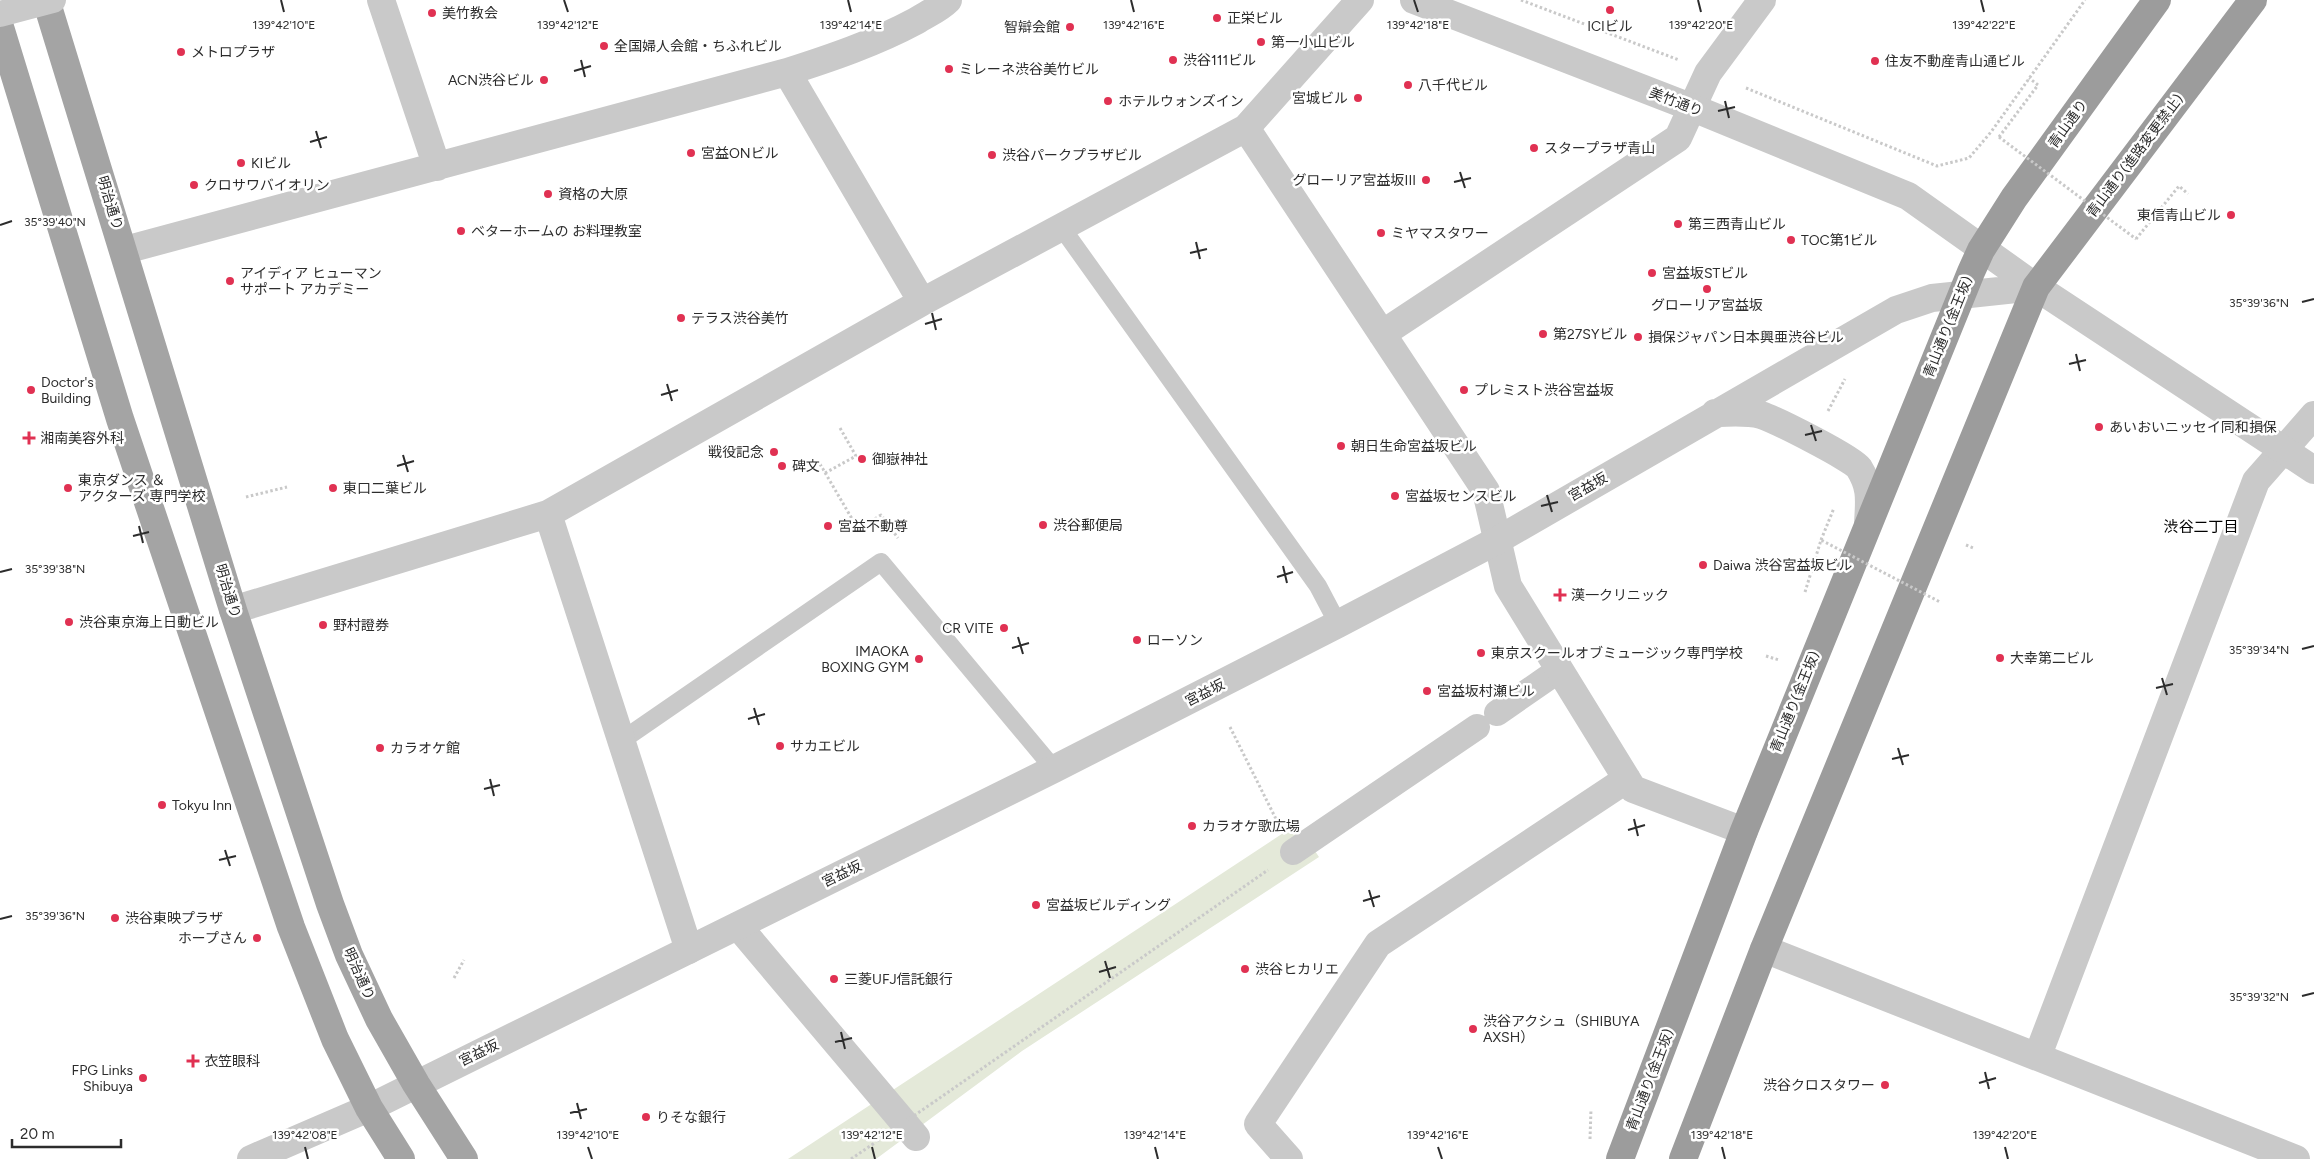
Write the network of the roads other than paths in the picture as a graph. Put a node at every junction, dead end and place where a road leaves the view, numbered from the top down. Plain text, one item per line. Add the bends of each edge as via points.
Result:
1 (46, 0) edge
2 (53, 0) edge
3 (381, 0) edge
4 (948, 0) edge
5 (1360, 0) edge
6 (1414, 0) edge
7 (1762, 0) edge
8 (2157, 0) edge
9 (2253, 0) edge
10 (0, 14) edge
11 (0, 27) edge
12 (787, 72) junction
13 (1693, 108) junction
14 (1246, 128) junction
15 (437, 167) junction
16 (1062, 228) junction
17 (125, 250) junction
18 (1982, 250) junction
19 (2036, 287) junction
20 (1960, 295) junction
21 (922, 302) junction
22 (1382, 334) junction
23 (1715, 413) junction
24 (2314, 414) edge
25 (2283, 450) junction
26 (2314, 470) edge
27 (548, 514) junction
28 (1868, 524) junction
29 (1496, 541) junction
30 (234, 610) junction
31 (1338, 624) junction
32 (1559, 670) junction
33 (621, 741) junction
34 (1054, 769) junction
35 (1627, 779) junction
36 (1744, 831) junction
37 (1293, 852) road end
38 (738, 926) junction
39 (1764, 949) junction
40 (689, 950) junction
41 (2038, 1055) junction
42 (416, 1084) junction
43 (369, 1108) junction
44 (916, 1137) dead end
45 (251, 1159) edge
46 (401, 1159) edge
47 (464, 1159) edge
48 (1289, 1159) edge
49 (1620, 1159) edge
50 (1683, 1159) edge
51 (2296, 1159) edge

1 - 17 main road, 明治通り
2 - 10 street, bridge
3 - 15 street
4 - 12 street via 896,32 833,58
5 - 14 street
6 - 13 street, 美竹通り
7 - 13 street via 1708,73
8 - 18 highway, 青山通り via 2014,198
9 - 19 highway, 青山通り(進路変更禁止)
11 - 43 main road via 120,419 287,918 335,1039
12 - 15 street
12 - 21 street
13 - 18 street, 美竹通り via 1908,196
13 - 22 street via 1678,138
14 - 16 street
14 - 22 street
15 - 17 street
16 - 21 street
16 - 31 lane via 1318,586
17 - 30 main road, 明治通り
18 - 19 street, 美竹通り
18 - 20 highway, 青山通り(金王坂)
19 - 20 street, 宮益坂
19 - 25 street, 美竹通り
19 - 39 highway
20 - 23 street, 宮益坂 via 1932,298 1896,310
20 - 28 highway, 青山通り(金王坂)
21 - 27 street
22 - 29 street via 1486,491
23 - 28 street via 1760,415 1809,437 1858,466 1870,491
23 - 29 street, 宮益坂
24 - 25 street
25 - 26 street, 美竹通り
25 - 41 street via 2256,481
27 - 30 street
27 - 33 street
28 - 36 highway, 青山通り(金王坂)
29 - 31 street, 宮益坂
29 - 32 street via 1508,586
30 - 42 main road, 明治通り via 333,912 379,1019
31 - 34 street, 宮益坂
32 - 35 street
32 - 37 street
33 - 34 lane via 881,562
33 - 40 street
34 - 38 street, 宮益坂
35 - 36 street via 1633,789
35 - 48 street via 1378,944 1258,1124
36 - 49 highway, 青山通り(金王坂)
38 - 40 street, 宮益坂
38 - 44 street
39 - 41 street
39 - 50 highway
40 - 42 street, 宮益坂
41 - 51 street
42 - 43 street, 宮益坂
42 - 47 main road, 明治通り
43 - 45 street, 宮益坂
43 - 46 main road

